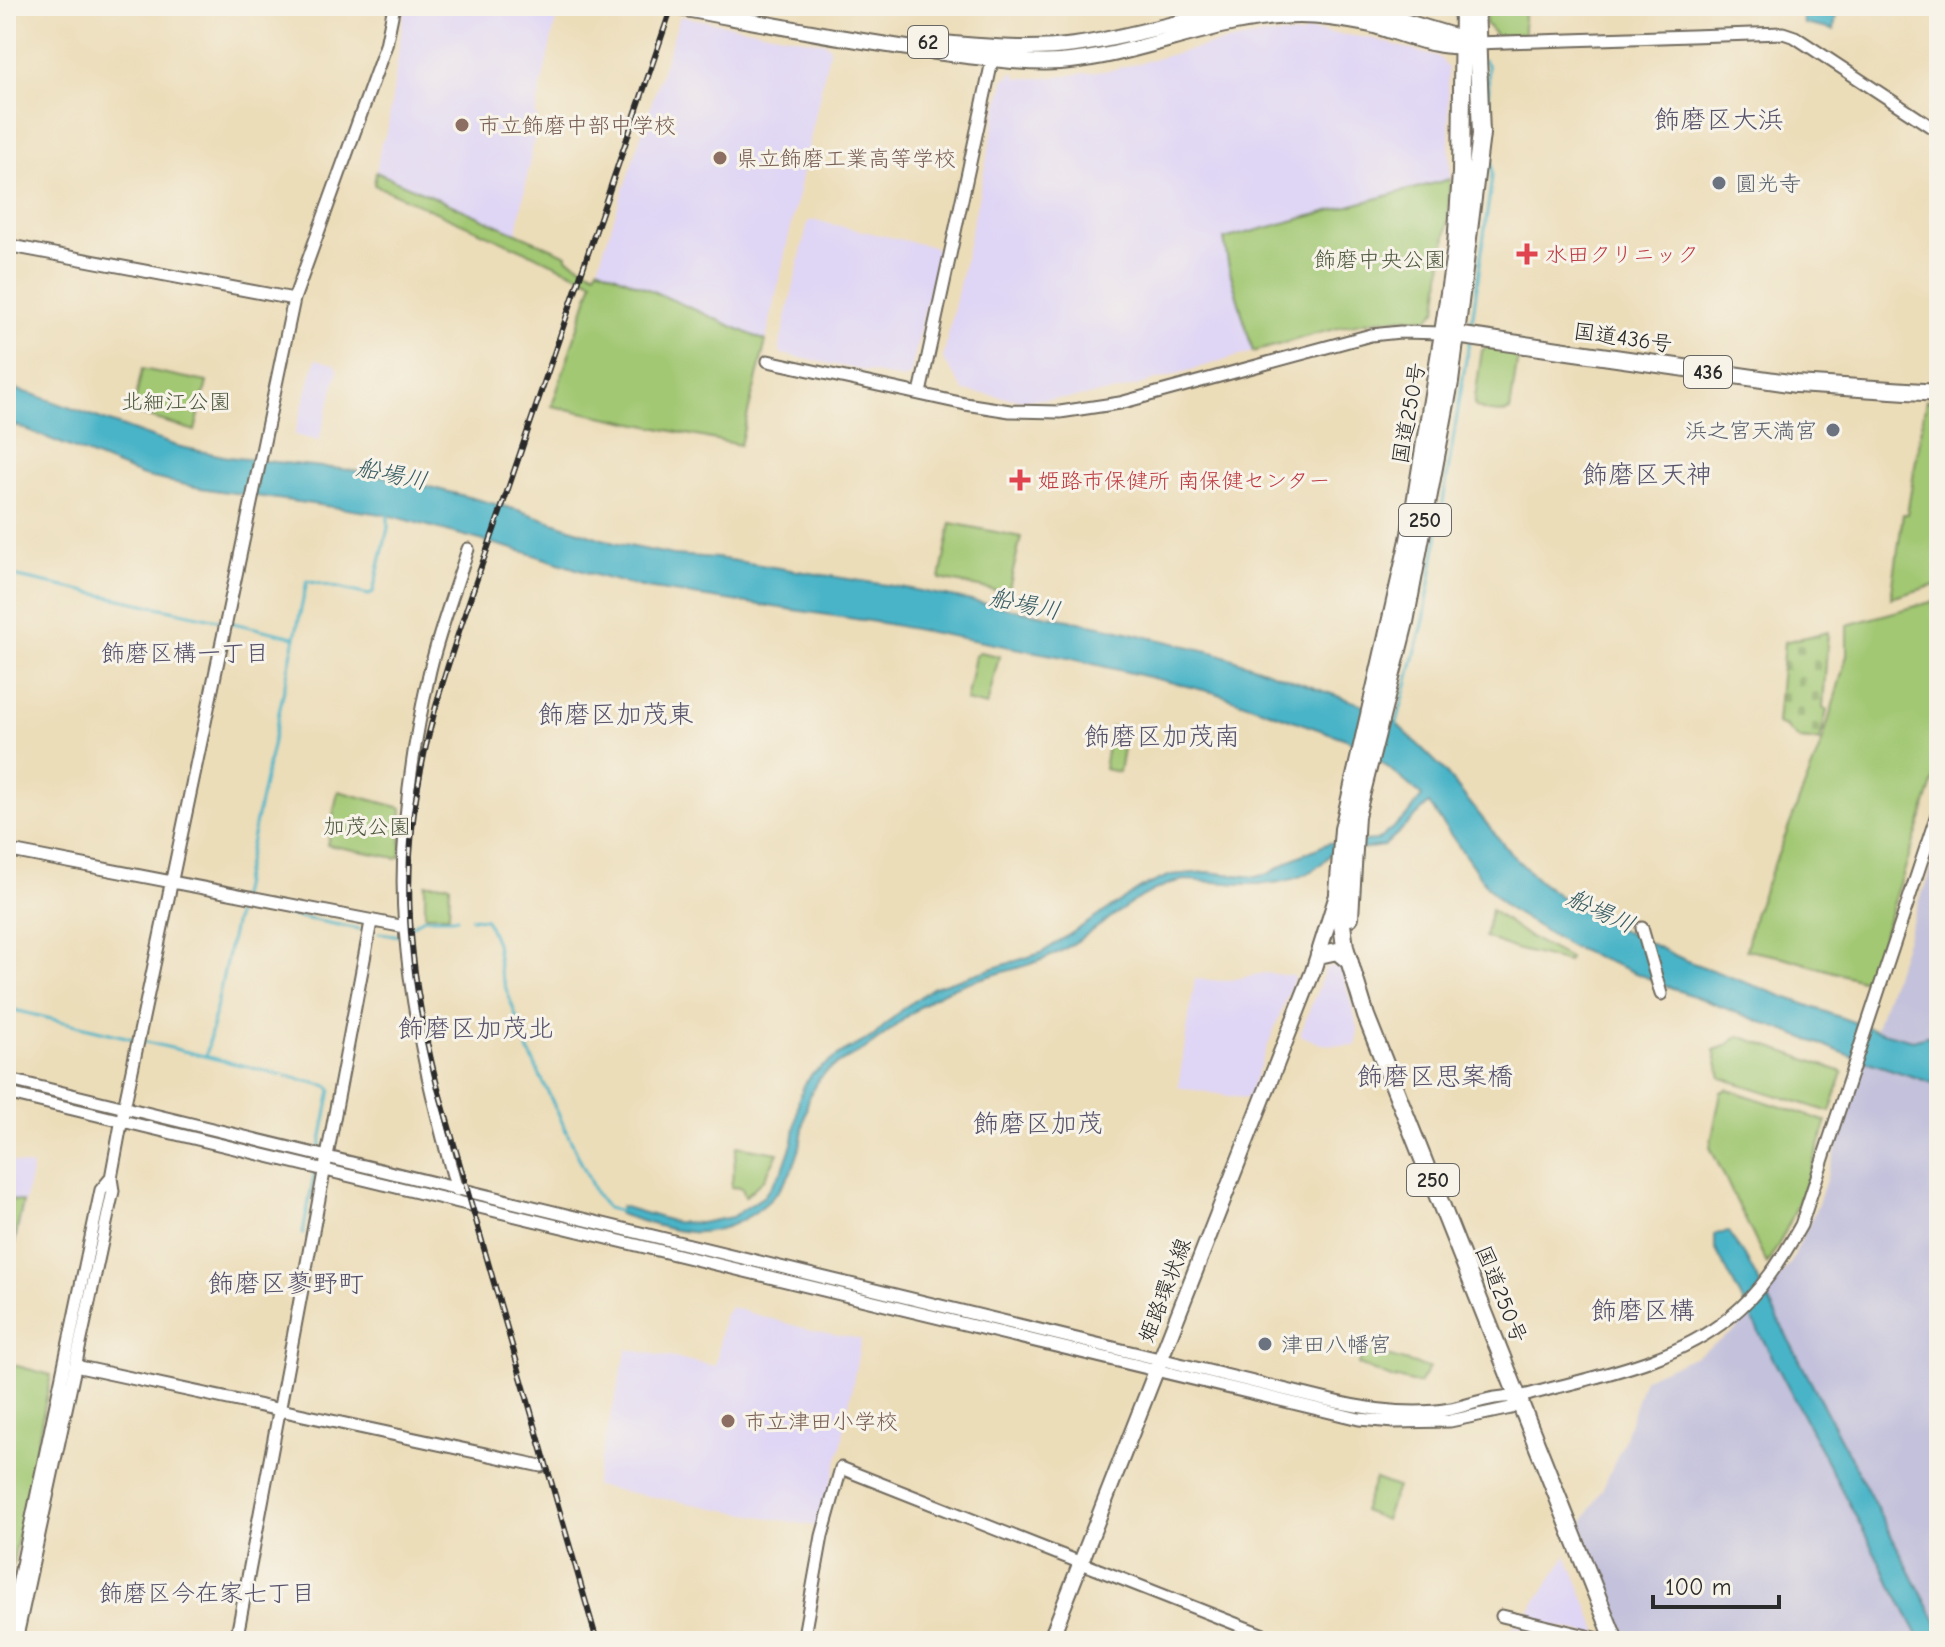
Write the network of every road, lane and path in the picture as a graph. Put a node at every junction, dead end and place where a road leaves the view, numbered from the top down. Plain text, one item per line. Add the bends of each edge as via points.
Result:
1 (394, 6) edge
2 (669, 6) edge
3 (1263, 6) edge
4 (1332, 6) edge
5 (1463, 6) edge
6 (1476, 6) edge
7 (1468, 43) junction
8 (994, 53) junction
9 (1939, 132) edge
10 (6, 245) edge
11 (294, 299) junction
12 (1461, 335) junction
13 (768, 361) dead end
14 (920, 393) junction
15 (1939, 393) edge
16 (468, 549) dead end
17 (1939, 808) edge
18 (6, 850) edge
19 (172, 881) junction
20 (1344, 893) junction
21 (1340, 912) junction
22 (371, 922) junction
23 (405, 927) junction
24 (1642, 928) dead end
25 (1319, 955) junction
26 (1350, 962) junction
27 (1661, 994) dead end
28 (6, 1079) edge
29 (6, 1093) edge
30 (124, 1108) junction
31 (123, 1122) junction
32 (328, 1157) junction
33 (325, 1171) junction
34 (111, 1178) junction
35 (457, 1190) junction
36 (1158, 1365) junction
37 (75, 1366) junction
38 (1520, 1397) junction
39 (279, 1411) junction
40 (541, 1466) dead end
41 (1080, 1561) junction
42 (1502, 1616) dead end
43 (6, 1641) edge
44 (16, 1641) edge
45 (236, 1641) edge
46 (803, 1641) edge
47 (1050, 1641) edge
48 (1279, 1641) edge
49 (1608, 1641) edge
50 (1615, 1641) edge

1 - 11 street via 386,45
2 - 8 main road, 62 via 861,41 895,39
3 - 8 main road, 62 via 1076,45
4 - 7 main road via 1367,10
5 - 7 highway, 国道250号 / 250
6 - 7 highway, 国道250号 / 250
7 - 8 main road, 62 via 1447,46 1357,22 1288,16 1249,18 1065,61
7 - 9 street via 1783,33
7 - 12 highway, 国道250号 / 250 via 1456,246
8 - 14 street
10 - 11 street
11 - 19 street
12 - 14 street via 1371,335 1090,409 1010,411
12 - 15 highway, 国道436号 / 436 via 1796,384
12 - 20 highway, 国道250号 / 250 via 1405,622 1362,762
13 - 14 street
16 - 23 street via 430,669 413,766
17 - 38 street via 1801,1225 1781,1259 1730,1317 1697,1339 1650,1360
18 - 19 street
19 - 22 street
19 - 30 street
20 - 21 highway, 国道250号 / 250
20 - 25 main road, 姫路環状線
20 - 26 highway, 国道250号 / 250
21 - 25 main road, 姫路環状線
21 - 26 highway, 国道250号 / 250
22 - 23 street
22 - 32 street
23 - 35 street via 418,1030
24 - 27 street
25 - 26 highway via 1337,951
25 - 36 main road, 姫路環状線
26 - 38 highway, 国道250号 / 250 via 1366,1016
28 - 30 street
29 - 31 street
30 - 31 street
30 - 32 street
31 - 33 street
31 - 34 street
32 - 33 street
32 - 35 street
33 - 36 street
33 - 39 street
34 - 37 street via 113,1191
34 - 43 street via 101,1190
35 - 36 street
36 - 38 street via 1329,1413 1394,1422 1450,1421 1511,1408
36 - 41 main road, 姫路環状線
37 - 39 street
37 - 44 street
38 - 50 highway, 国道250号 / 250
39 - 40 street
39 - 45 street
41 - 46 street via 841,1468
41 - 47 main road, 姫路環状線
41 - 48 street
42 - 49 street

